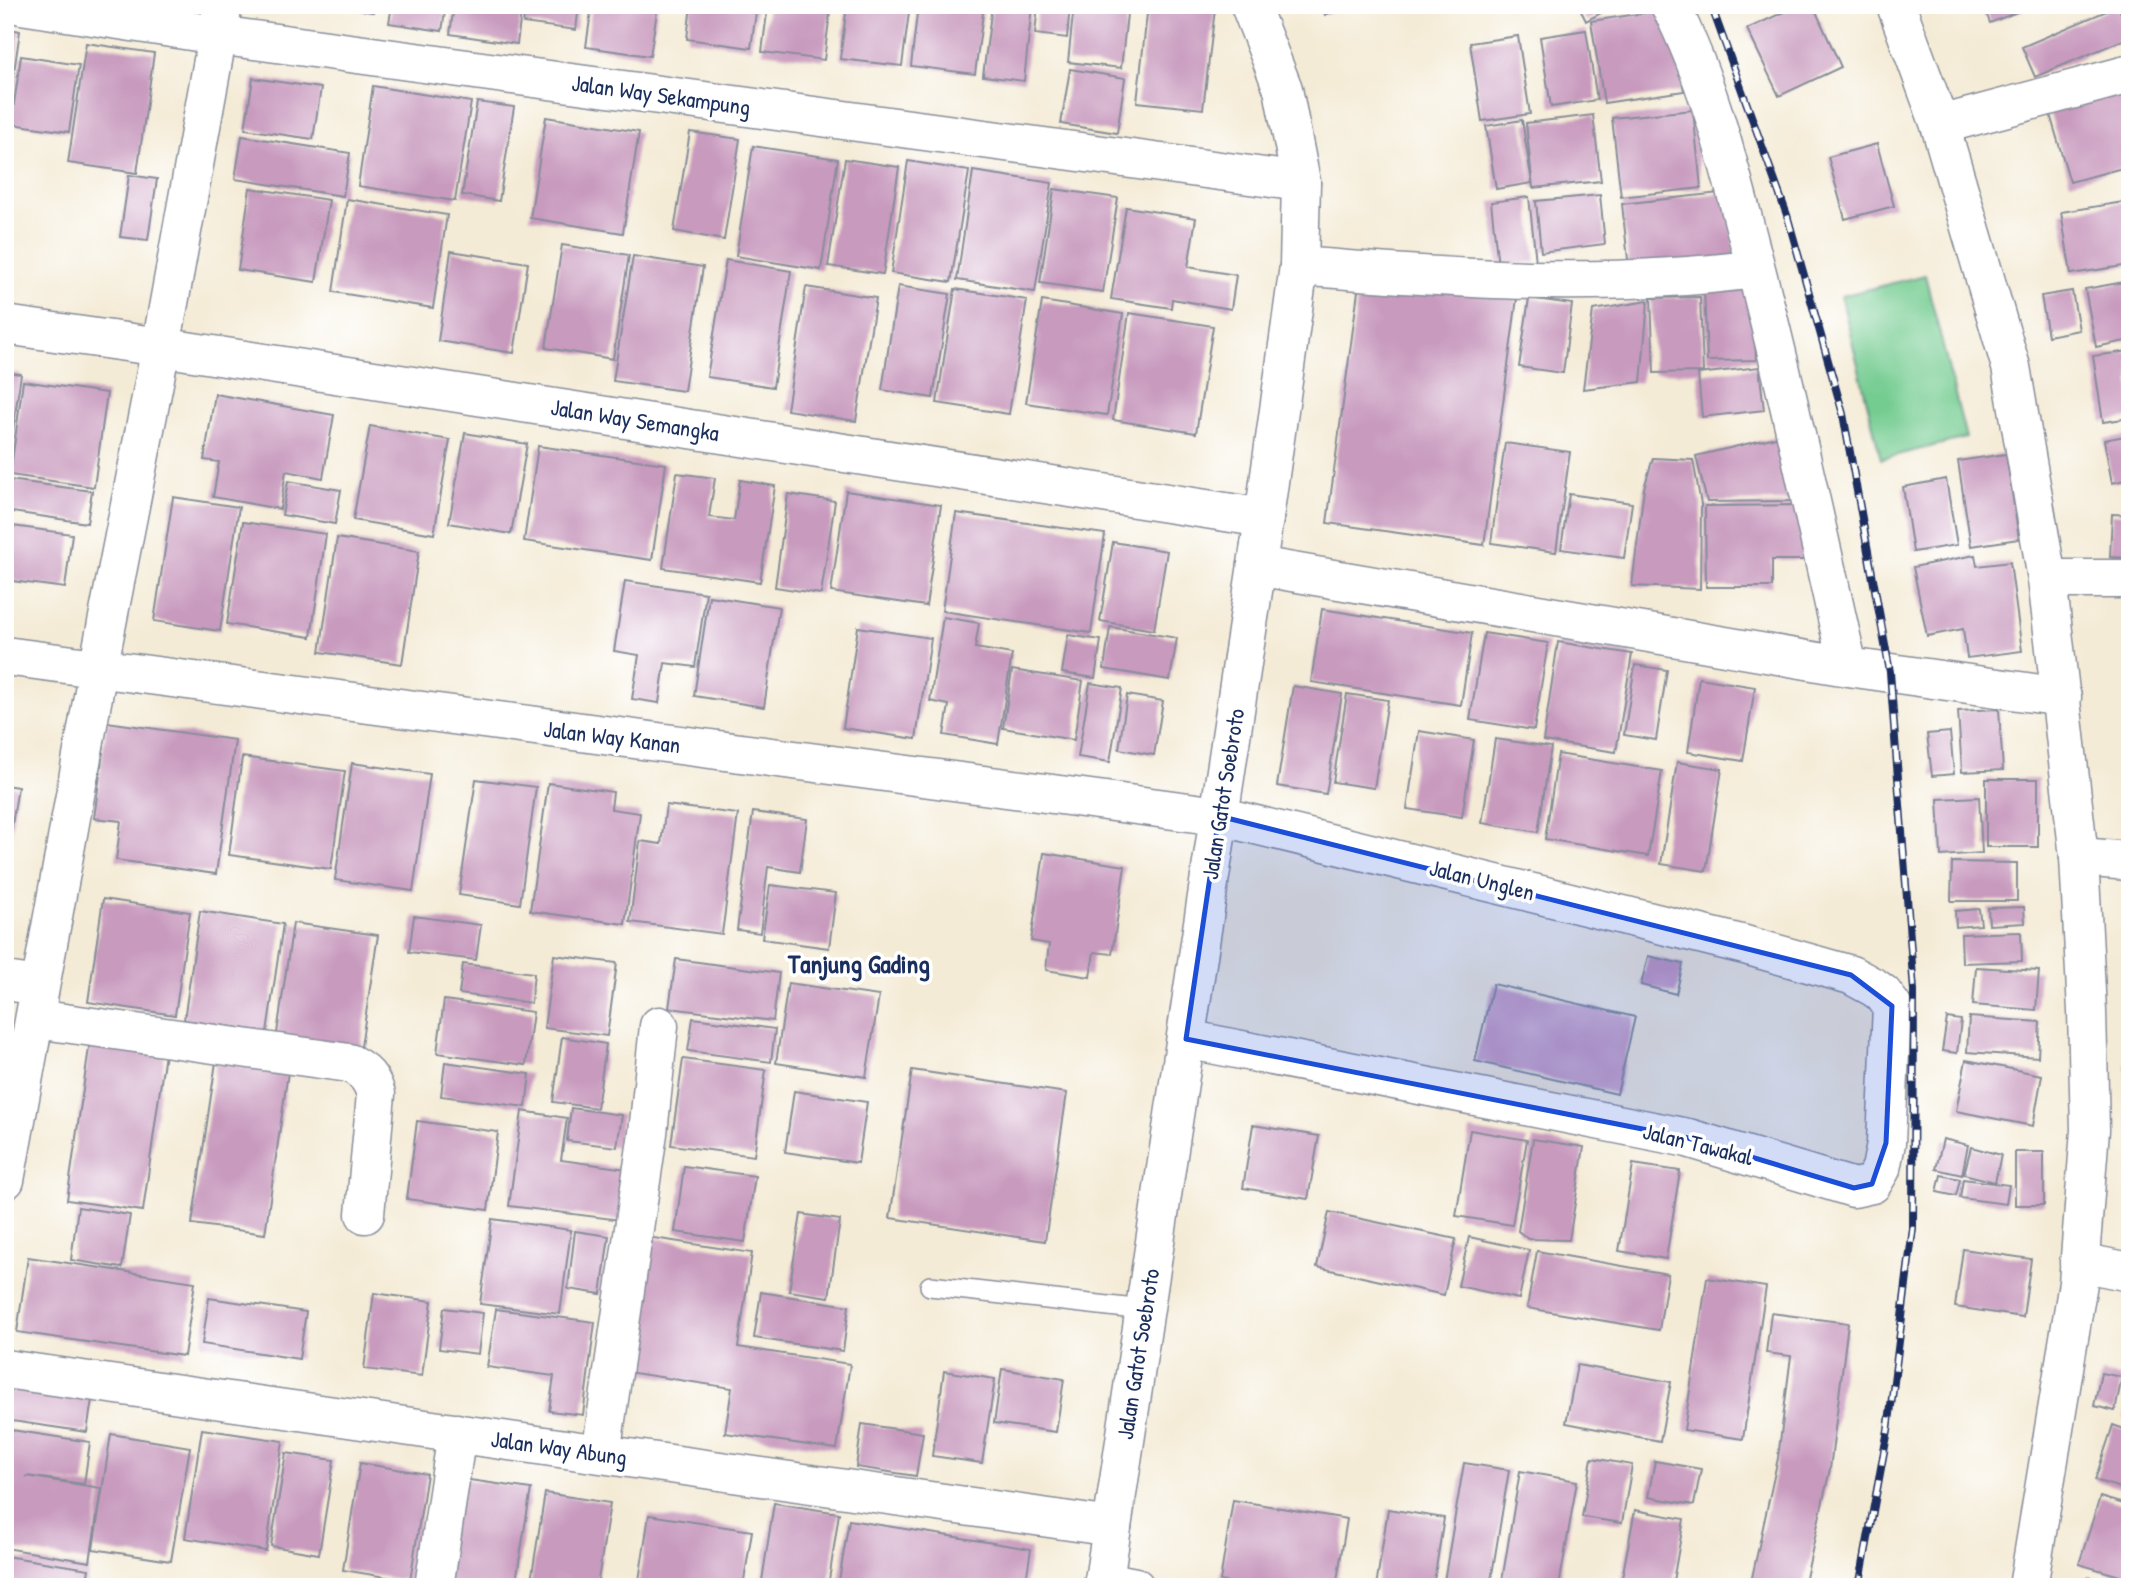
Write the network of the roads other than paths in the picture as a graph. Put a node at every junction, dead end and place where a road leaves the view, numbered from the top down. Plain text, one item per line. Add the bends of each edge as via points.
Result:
1 (21, 5) edge
2 (1250, 5) edge
3 (1670, 5) edge
4 (1896, 5) edge
5 (220, 20) edge
6 (2130, 74) edge
7 (1940, 125) junction
8 (1301, 182) junction
9 (1298, 266) junction
10 (1756, 269) junction
11 (5, 325) edge
12 (161, 347) junction
13 (1264, 518) junction
14 (1257, 566) junction
15 (2047, 579) junction
16 (2130, 579) edge
17 (5, 656) edge
18 (1848, 667) junction
19 (98, 669) junction
20 (2062, 697) junction
21 (1219, 816) junction
22 (2078, 857) junction
23 (2130, 860) edge
24 (1745, 945) joint
25 (27, 995) edge
26 (659, 1026) dead end
27 (1186, 1039) junction
28 (5, 1180) edge
29 (365, 1214) dead end
30 (2079, 1262) junction
31 (2130, 1272) edge
32 (930, 1286) dead end
33 (1144, 1310) junction
34 (5, 1369) edge
35 (457, 1433) junction
36 (601, 1454) junction
37 (1112, 1527) junction
38 (1114, 1585) edge
39 (434, 1587) edge
40 (2028, 1587) edge

1 - 5 street, Jalan Way Sekampung
2 - 8 street, Jalan Gatot Soebroto via 1283,89
3 - 10 street via 1721,137
4 - 7 street
5 - 8 street, Jalan Way Sekampung
5 - 12 street
6 - 7 street
7 - 15 street via 2011,367
8 - 9 street, Jalan Gatot Soebroto
9 - 10 street via 1524,282 1656,279
9 - 13 street, Jalan Gatot Soebroto
10 - 18 street
11 - 12 street, Jalan Way Semangka
12 - 13 street, Jalan Way Semangka
12 - 19 street
13 - 14 street, Jalan Gatot Soebroto
14 - 18 street
14 - 21 street, Jalan Gatot Soebroto
15 - 16 street
15 - 20 street
17 - 19 street, Jalan Way Kanan
18 - 20 street
19 - 21 street, Jalan Way Kanan
19 - 25 street
20 - 22 street
21 - 24 street, Jalan Unglen
21 - 27 street, Jalan Gatot Soebroto
22 - 23 street
22 - 30 street via 2090,1130
24 - 27 street, Jalan Tawakal via 1852,975 1884,994 1892,1006 1886,1143 1881,1169 1872,1184 1854,1188 1688,1138
25 - 28 street
25 - 29 street via 349,1063 364,1070 376,1094
26 - 36 street
27 - 33 street, Jalan Gatot Soebroto
30 - 31 street
30 - 40 street
32 - 33 lane
33 - 37 street, Jalan Gatot Soebroto
34 - 35 street, Jalan Way Abung
35 - 36 street, Jalan Way Abung
35 - 39 street
36 - 37 street, Jalan Way Abung
37 - 38 street, Jalan Gatot Soebroto

